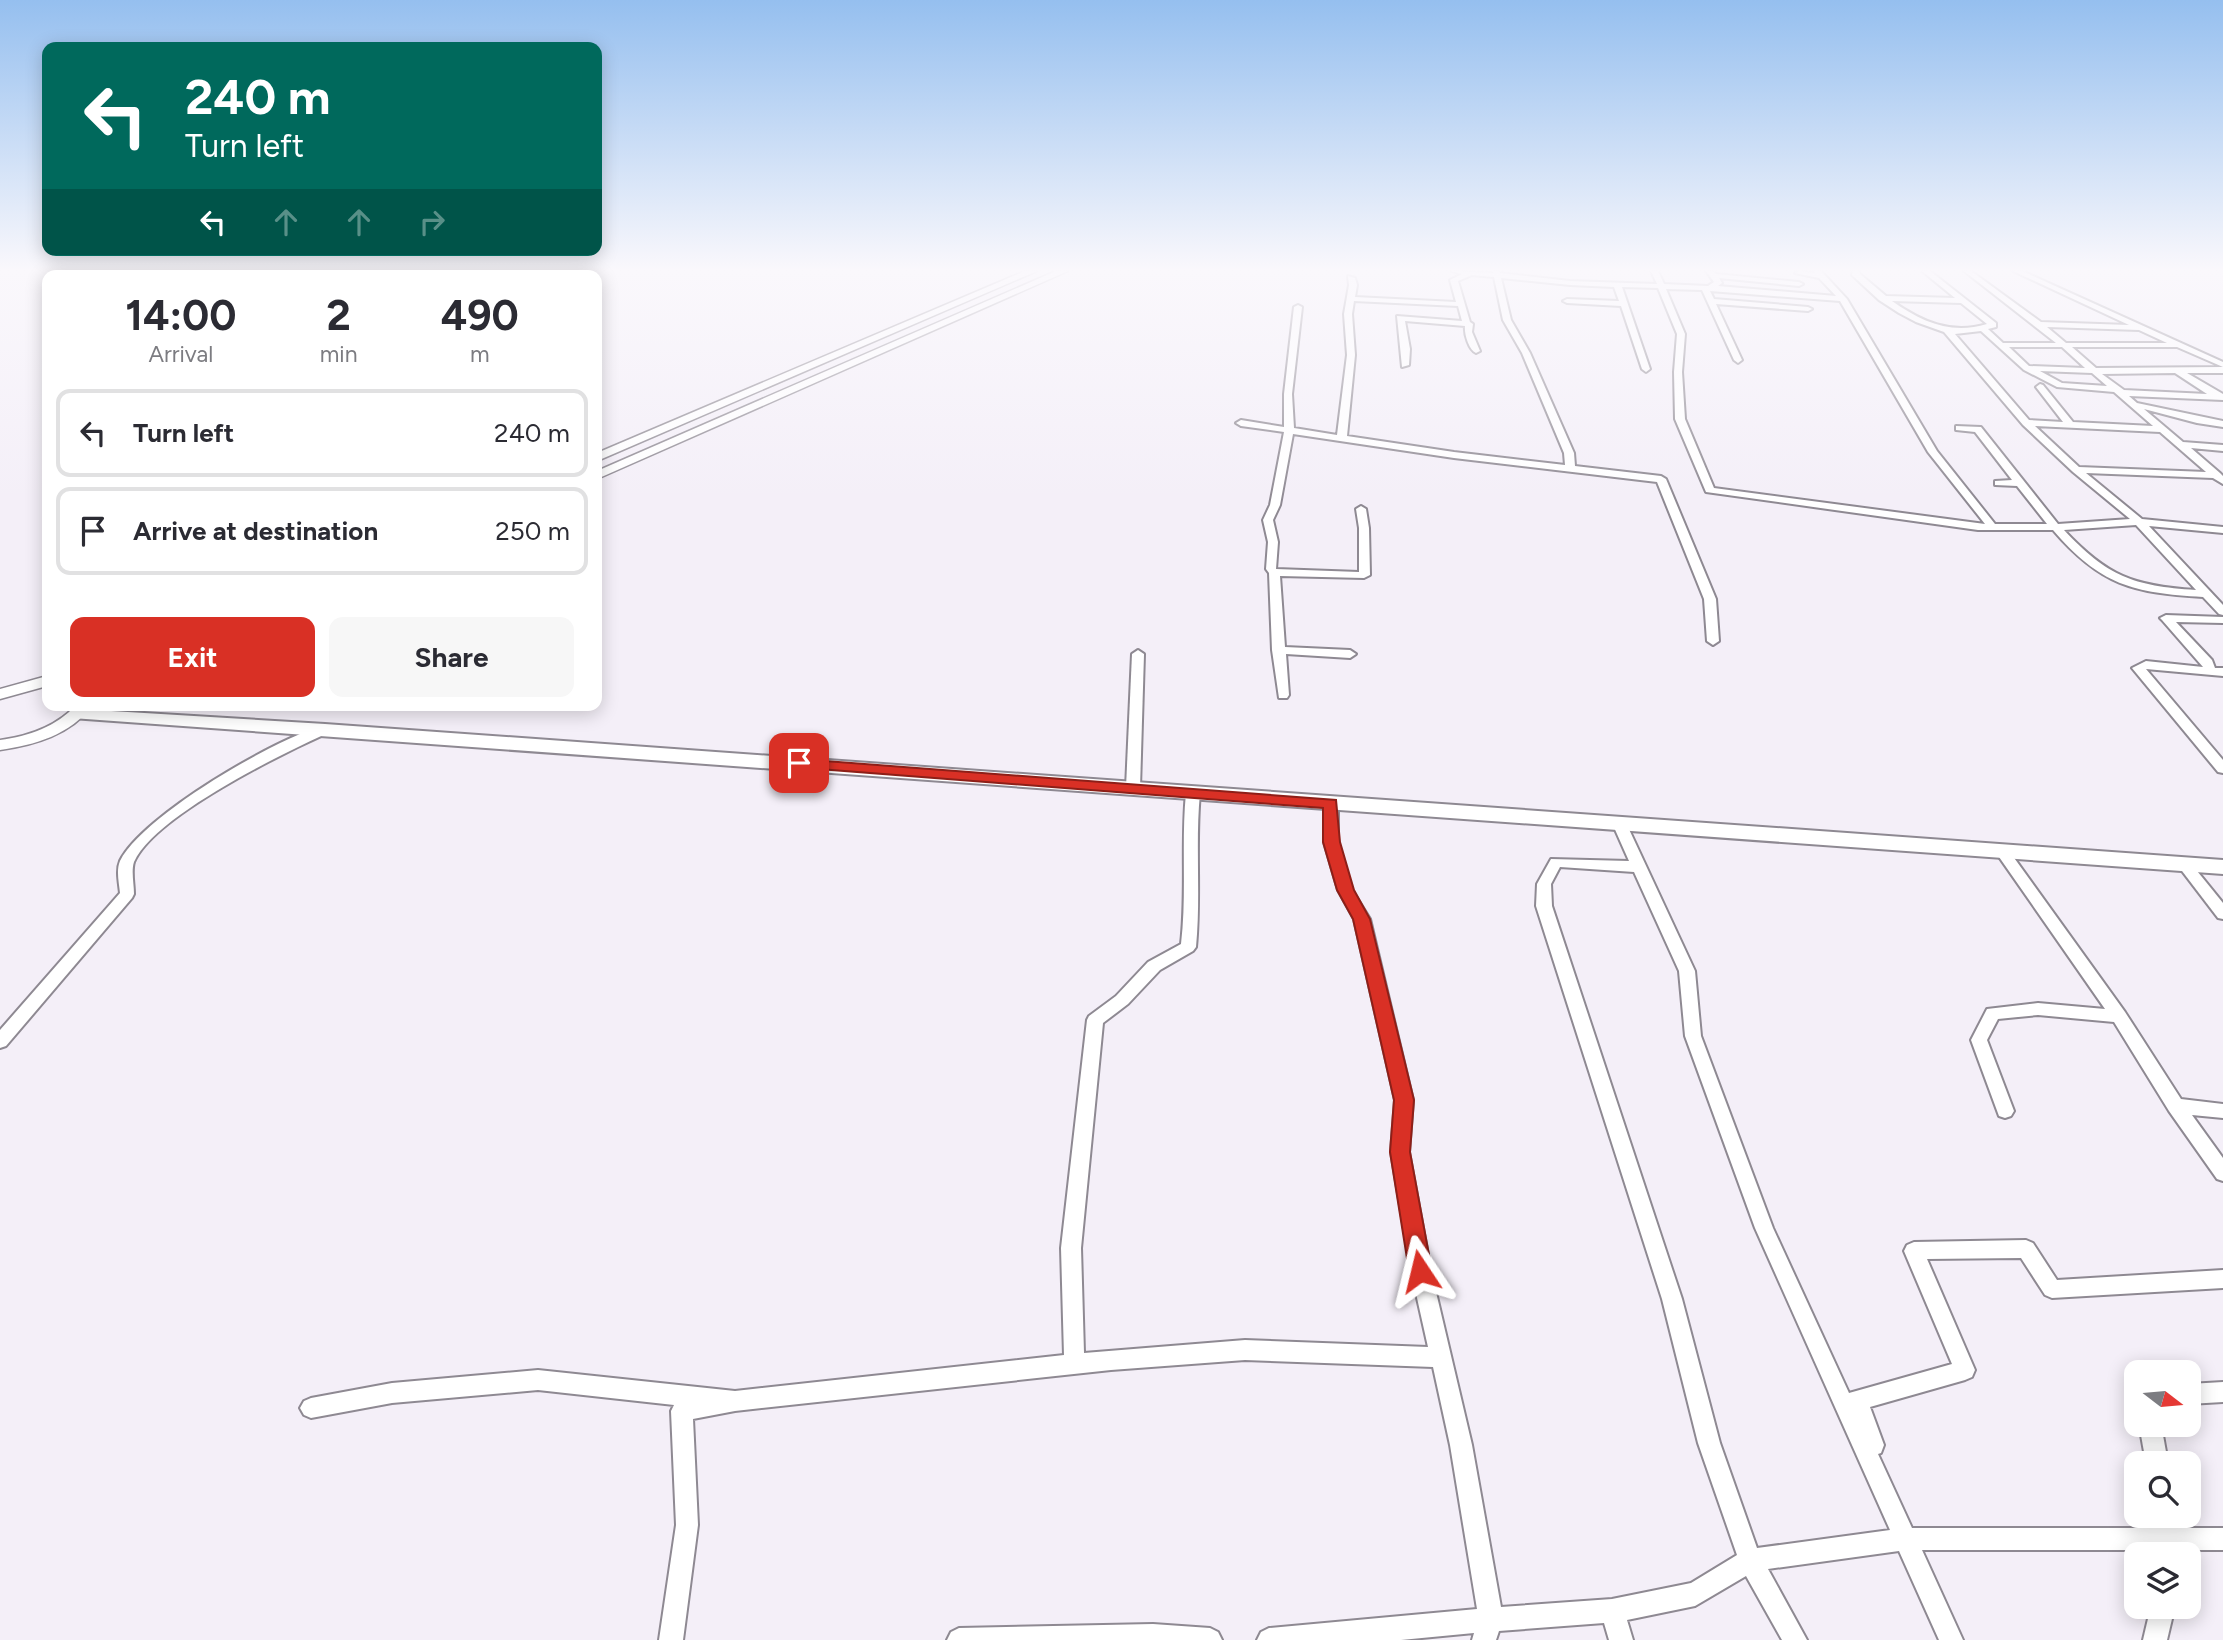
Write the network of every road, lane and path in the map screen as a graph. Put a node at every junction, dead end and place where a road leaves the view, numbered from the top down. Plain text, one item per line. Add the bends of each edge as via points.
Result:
1 (2067, 347) edge
2 (853, 348) edge
3 (888, 348) edge
4 (1293, 348) edge
5 (1350, 348) edge
6 (1406, 348) edge
7 (1475, 348) edge
8 (1523, 348) edge
9 (1639, 348) edge
10 (1682, 348) edge
11 (1733, 348) edge
12 (1872, 348) edge
13 (1962, 348) edge
14 (2003, 348) edge
15 (2186, 348) edge
16 (1476, 351) dead end
17 (1738, 360) dead end
18 (1405, 365) dead end
19 (2223, 365) edge
20 (2027, 368) junction
21 (1646, 369) dead end
22 (2177, 370) junction
23 (2223, 370) edge
24 (2096, 371) junction
25 (2040, 387) dead end
26 (2121, 392) junction
27 (2221, 397) edge
28 (2135, 404) junction
29 (2197, 420) junction
30 (2155, 421) junction
31 (2026, 423) junction
32 (1241, 424) dead end
33 (2223, 424) edge
34 (2070, 425) junction
35 (1959, 428) dead end
36 (1289, 429) junction
37 (2163, 429) junction
38 (1342, 436) junction
39 (2183, 445) junction
40 (2223, 448) edge
41 (602, 455) edge
42 (1570, 467) junction
43 (2076, 470) junction
44 (602, 473) edge
45 (2220, 478) edge
46 (1999, 483) dead end
47 (2021, 483) junction
48 (1361, 509) dead end
49 (2139, 522) junction
50 (1991, 525) junction
51 (2058, 527) junction
52 (2203, 528) junction
53 (2223, 530) edge
54 (2223, 539) edge
55 (1274, 573) junction
56 (2207, 594) junction
57 (2223, 612) edge
58 (2223, 620) edge
59 (1713, 641) dead end
60 (1278, 650) junction
61 (1138, 654) dead end
62 (1350, 654) dead end
63 (2217, 671) edge
64 (42, 682) edge
65 (0, 694) edge
66 (1283, 695) dead end
67 (80, 711) edge
68 (95, 711) edge
69 (325, 729) junction
70 (0, 745) edge
71 (2223, 769) edge
72 (1133, 788) junction
73 (1193, 793) junction
74 (1331, 803) junction
75 (1620, 825) junction
76 (2002, 851) junction
77 (2184, 864) junction
78 (1639, 867) junction
79 (2222, 868) edge
80 (2223, 914) edge
81 (2119, 1016) junction
82 (0, 1041) edge
83 (2175, 1107) junction
84 (2005, 1111) dead end
85 (2223, 1111) edge
86 (2223, 1173) edge
87 (2223, 1279) edge
88 (1439, 1357) junction
89 (1074, 1365) junction
90 (2223, 1392) edge
91 (2202, 1393) edge
92 (735, 1401) junction
93 (311, 1408) dead end
94 (1907, 1539) junction
95 (2223, 1539) edge
96 (2201, 1542) edge
97 (2124, 1545) edge
98 (1750, 1560) junction
99 (1612, 1611) junction
100 (2160, 1619) edge
101 (1488, 1630) edge
102 (1315, 1637) edge
103 (1153, 1638) edge
104 (671, 1640) edge
105 (959, 1640) edge
106 (1210, 1640) edge
107 (1269, 1640) edge
108 (1621, 1640) edge
109 (1796, 1640) edge
110 (1951, 1640) edge
111 (2155, 1640) edge

1 - 24 street
2 - 41 street
3 - 44 street
4 - 36 street
5 - 38 street
6 - 18 street
7 - 16 street
8 - 42 street via 1569,453
9 - 21 street
10 - 50 street via 1678,372 1681,419 1710,490 1978,527
11 - 17 street
12 - 50 street via 1933,452
13 - 31 street
14 - 20 street
15 - 19 street
20 - 24 street
20 - 26 street via 2065,387
22 - 23 street
22 - 24 street
22 - 27 street
24 - 26 street
25 - 34 street
26 - 27 street
26 - 28 street
28 - 29 street
28 - 30 street
29 - 30 street
29 - 33 street
30 - 37 street
31 - 34 street
31 - 43 street
32 - 36 street
34 - 37 street
35 - 47 street via 1978,429
36 - 38 street
36 - 55 street via 1268,520
37 - 39 street
38 - 42 street via 1454,455
39 - 40 street
39 - 45 street
42 - 59 street via 1661,479 1666,485 1710,599
43 - 45 street
43 - 49 street
46 - 47 street
47 - 51 street
48 - 55 street via 1364,575
49 - 51 street
49 - 52 street
49 - 56 street
50 - 51 street
51 - 56 street via 2096,568 2124,582
52 - 53 street
52 - 54 street
55 - 60 street
56 - 57 street
58 - 63 street via 2166,618
60 - 62 street
60 - 66 street
61 - 72 street
63 - 71 street via 2138,668
64 - 65 street
67 - 70 street via 44,734
68 - 69 main road
69 - 72 main road
69 - 82 street via 279,749 152,830 127,862 127,894
72 - 73 main road
73 - 74 main road
73 - 89 street via 1188,829 1192,920 1188,947 1154,966 1095,1020 1071,1248
74 - 75 main road
74 - 88 street via 1331,842 1345,890 1362,919 1404,1100 1400,1152
75 - 76 main road
75 - 78 street
76 - 77 main road
76 - 81 street
77 - 79 main road
77 - 80 street
78 - 94 street via 1686,971 1693,1036 1764,1228
78 - 98 street via 1556,862 1544,884 1544,906 1672,1299 1709,1443
81 - 83 street
81 - 84 street via 2038,1009 1993,1013 1979,1040
83 - 85 street
83 - 86 street
87 - 94 street via 2052,1289 2026,1249 1914,1251 1965,1370 1857,1400
88 - 89 street via 1245,1350
88 - 101 street via 1461,1445
89 - 92 street
90 - 91 street
92 - 93 street via 538,1380 392,1393
92 - 104 street via 682,1411 687,1525
94 - 97 street
94 - 98 street
94 - 110 street
95 - 96 street
98 - 99 street via 1695,1594
98 - 109 street
99 - 101 street
99 - 108 street
100 - 111 street
101 - 102 street
102 - 107 street
103 - 105 street
103 - 106 street

